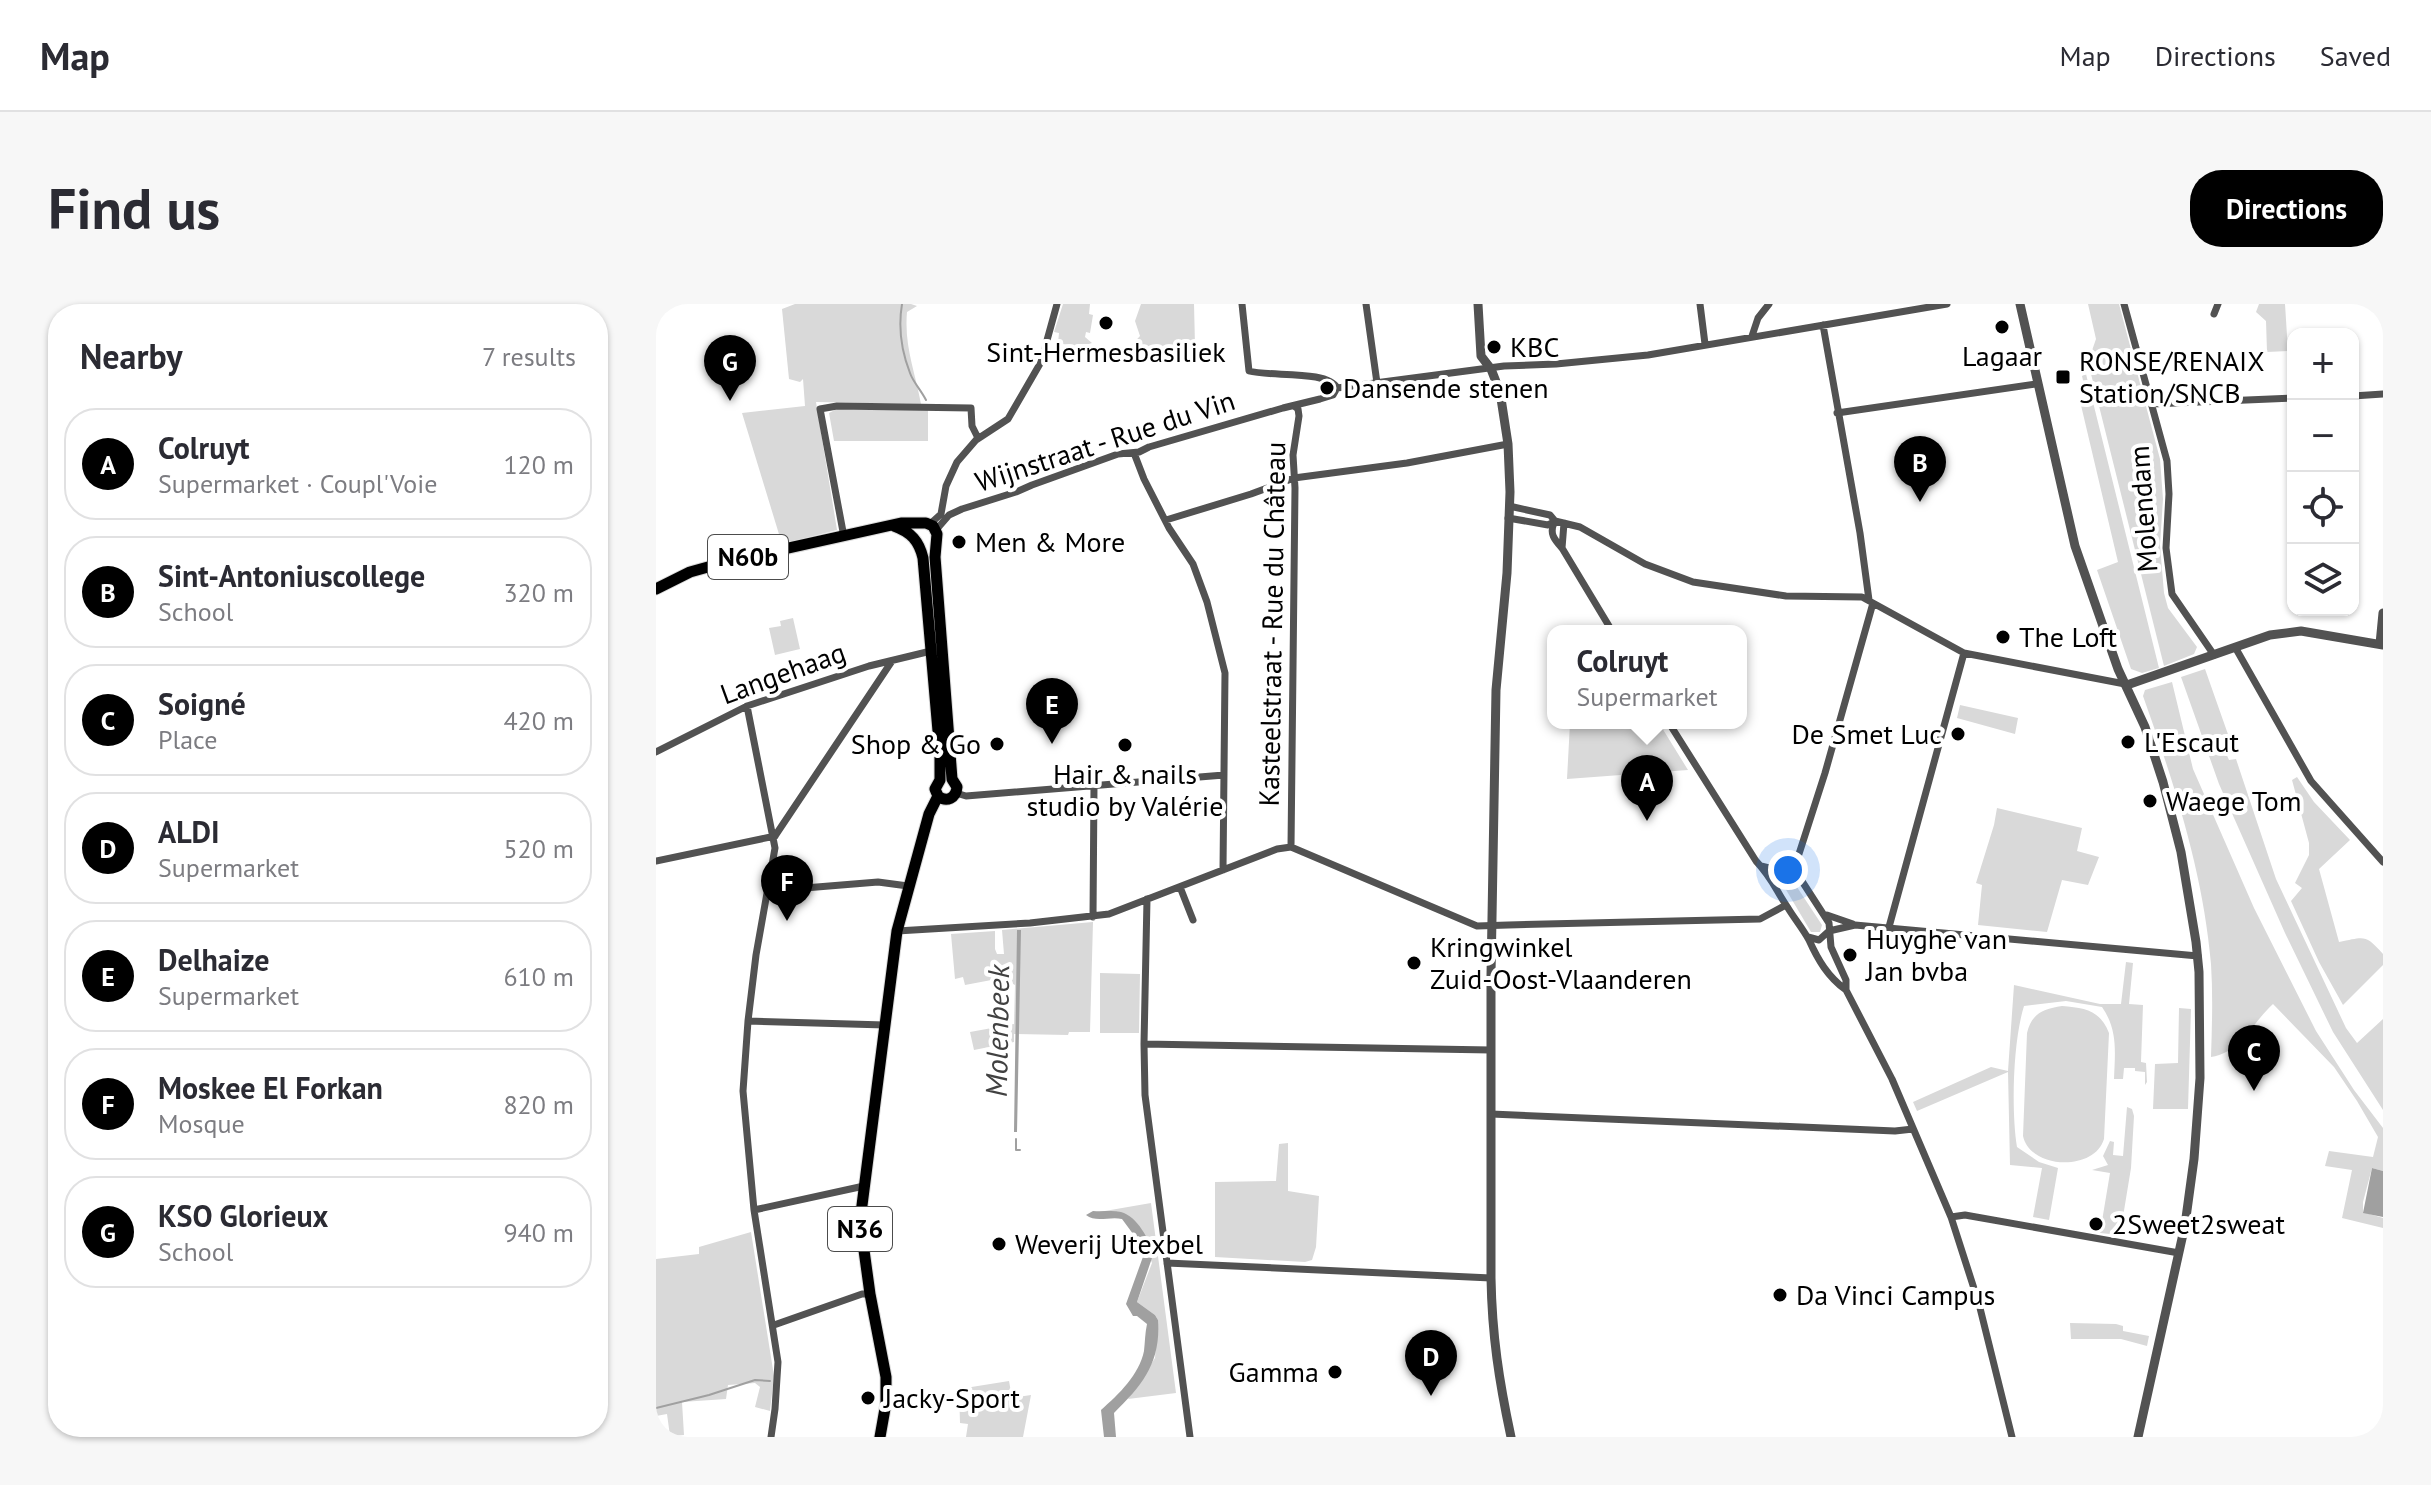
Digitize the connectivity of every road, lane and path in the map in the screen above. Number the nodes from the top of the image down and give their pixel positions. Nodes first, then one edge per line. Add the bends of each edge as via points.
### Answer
1 (1057, 304) edge
2 (1242, 304) edge
3 (1366, 304) edge
4 (1478, 304) edge
5 (1700, 304) edge
6 (1769, 304) edge
7 (1947, 304) edge
8 (2020, 304) edge
9 (2124, 304) edge
10 (2218, 304) edge
11 (2214, 314) dead end
12 (1823, 325) junction
13 (1752, 336) junction
14 (1705, 344) junction
15 (1491, 369) junction
16 (1377, 383) junction
17 (2036, 384) junction
18 (1337, 388) junction
19 (2383, 394) edge
20 (2359, 396) edge
21 (2287, 398) edge
22 (2152, 404) junction
23 (1294, 406) junction
24 (1837, 413) junction
25 (978, 438) junction
26 (1508, 444) junction
27 (1134, 453) junction
28 (1294, 478) junction
29 (1509, 506) junction
30 (1508, 518) junction
31 (1166, 520) junction
32 (1555, 521) junction
33 (1564, 523) junction
34 (893, 526) junction
35 (931, 530) junction
36 (844, 537) junction
37 (917, 542) junction
38 (1562, 548) junction
39 (656, 589) edge
40 (1871, 602) junction
41 (2383, 613) edge
42 (1608, 625) edge
43 (2381, 645) edge
44 (2235, 647) junction
45 (937, 649) junction
46 (1964, 653) junction
47 (2209, 656) junction
48 (892, 661) junction
49 (2127, 685) junction
50 (747, 706) junction
51 (1673, 729) edge
52 (656, 752) edge
53 (1224, 775) junction
54 (946, 779) junction
55 (1094, 786) junction
56 (956, 793) junction
57 (938, 796) junction
58 (775, 836) junction
59 (1291, 847) junction
60 (656, 861) edge
61 (2383, 862) edge
62 (1761, 866) junction
63 (1223, 870) junction
64 (1787, 873) junction
65 (908, 886) junction
66 (1777, 886) junction
67 (1180, 887) junction
68 (768, 891) junction
69 (1147, 899) junction
70 (1786, 905) junction
71 (1825, 915) junction
72 (1093, 917) junction
73 (1193, 920) dead end
74 (1855, 925) junction
75 (1492, 927) junction
76 (1889, 927) junction
77 (897, 931) junction
78 (1829, 931) junction
79 (1808, 937) junction
80 (2198, 956) junction
81 (1846, 990) junction
82 (748, 1021) junction
83 (885, 1025) junction
84 (1144, 1044) junction
85 (1491, 1050) junction
86 (1491, 1114) junction
87 (1913, 1129) junction
88 (864, 1186) junction
89 (754, 1210) junction
90 (1951, 1217) junction
91 (2179, 1253) junction
92 (1167, 1263) junction
93 (1491, 1278) junction
94 (870, 1294) junction
95 (774, 1325) junction
96 (771, 1437) edge
97 (880, 1437) edge
98 (1190, 1437) edge
99 (1511, 1437) edge
100 (2012, 1437) edge
101 (2138, 1437) edge

1 - 25 street via 1041,362 1013,411
2 - 18 street via 1249,371 1320,378 1333,381
3 - 16 street
4 - 15 street via 1481,356
5 - 14 street
6 - 13 street
7 - 12 street
8 - 17 street
9 - 22 street, Molendam
10 - 11 street
12 - 13 street
12 - 24 street
13 - 14 street
14 - 15 street via 1623,358
15 - 16 street
15 - 26 street
16 - 18 street
17 - 24 street
17 - 49 street via 2075,546
18 - 23 street, Wijnstraat - Rue du Vin via 1330,396
19 - 20 street
21 - 22 street
22 - 47 street, Molendam via 2169,477 2166,548 2172,594
23 - 27 street, Wijnstraat - Rue du Vin
23 - 28 street, Kasteelstraat - Rue du Château via 1299,413
24 - 40 street
25 - 35 street via 953,470
25 - 36 street via 971,408 820,409
26 - 28 street
26 - 29 street
27 - 31 street
27 - 35 street, Wijnstraat - Rue du Vin via 1118,454 962,509
28 - 31 street
28 - 59 street, Kasteelstraat - Rue du Château
29 - 30 street
29 - 32 street via 1550,515
30 - 32 street via 1548,525
30 - 75 street via 1496,690
31 - 53 street via 1193,564 1225,673
32 - 33 street
32 - 38 street via 1552,535
33 - 38 street
33 - 40 street via 1693,582 1759,593 1857,596
34 - 35 main road, N60b via 906,523
34 - 36 main road, N60b
34 - 37 main road
35 - 37 main road via 927,547
35 - 37 main road via 916,528
35 - 45 main road, N36
36 - 39 main road, N60b via 726,562
37 - 45 main road, N36
38 - 42 street
40 - 46 street
40 - 64 street via 1825,773 1798,857
41 - 43 street
43 - 44 street via 2288,631
44 - 47 street
44 - 61 street via 2311,781
45 - 48 street, Langehaag
45 - 54 main road, N36
46 - 49 street
46 - 76 street
47 - 49 street
48 - 50 street, Langehaag
48 - 58 street
49 - 80 street via 2174,820
50 - 52 street, Langehaag
50 - 58 street
51 - 62 street
53 - 55 street
53 - 63 street
54 - 56 main road, N36 via 957,787
54 - 57 main road, N36 via 935,789
55 - 56 street
55 - 72 street
56 - 57 main road via 948,799
57 - 65 main road, N36
58 - 60 street
58 - 68 street
59 - 63 street
59 - 75 street via 1477,926
62 - 64 street
62 - 66 street
63 - 67 street
64 - 66 street
64 - 71 street via 1801,878
65 - 68 street via 878,882
65 - 77 main road, N36
66 - 70 street
67 - 69 street
67 - 73 street
68 - 82 street
69 - 72 street
69 - 84 street
70 - 75 street via 1760,919
70 - 79 street
71 - 74 street
71 - 78 street
72 - 77 street
74 - 76 street
74 - 78 street
75 - 85 street
76 - 80 street
77 - 83 main road, N36
78 - 79 street via 1819,940
78 - 81 street
79 - 81 street via 1833,981
80 - 91 street via 2197,1129
81 - 87 street
82 - 83 street
82 - 89 street via 743,1091
83 - 88 main road, N36
84 - 85 street
84 - 92 street via 1145,1095
85 - 86 street
86 - 87 street
86 - 93 street
87 - 90 street
88 - 89 street
88 - 94 main road, N36 via 860,1232
89 - 95 street
90 - 91 street via 1965,1215
90 - 100 street
91 - 101 street
92 - 93 street
92 - 98 street
93 - 99 street via 1495,1359
94 - 95 street
94 - 97 main road, N36 via 887,1388
95 - 96 street via 778,1362

